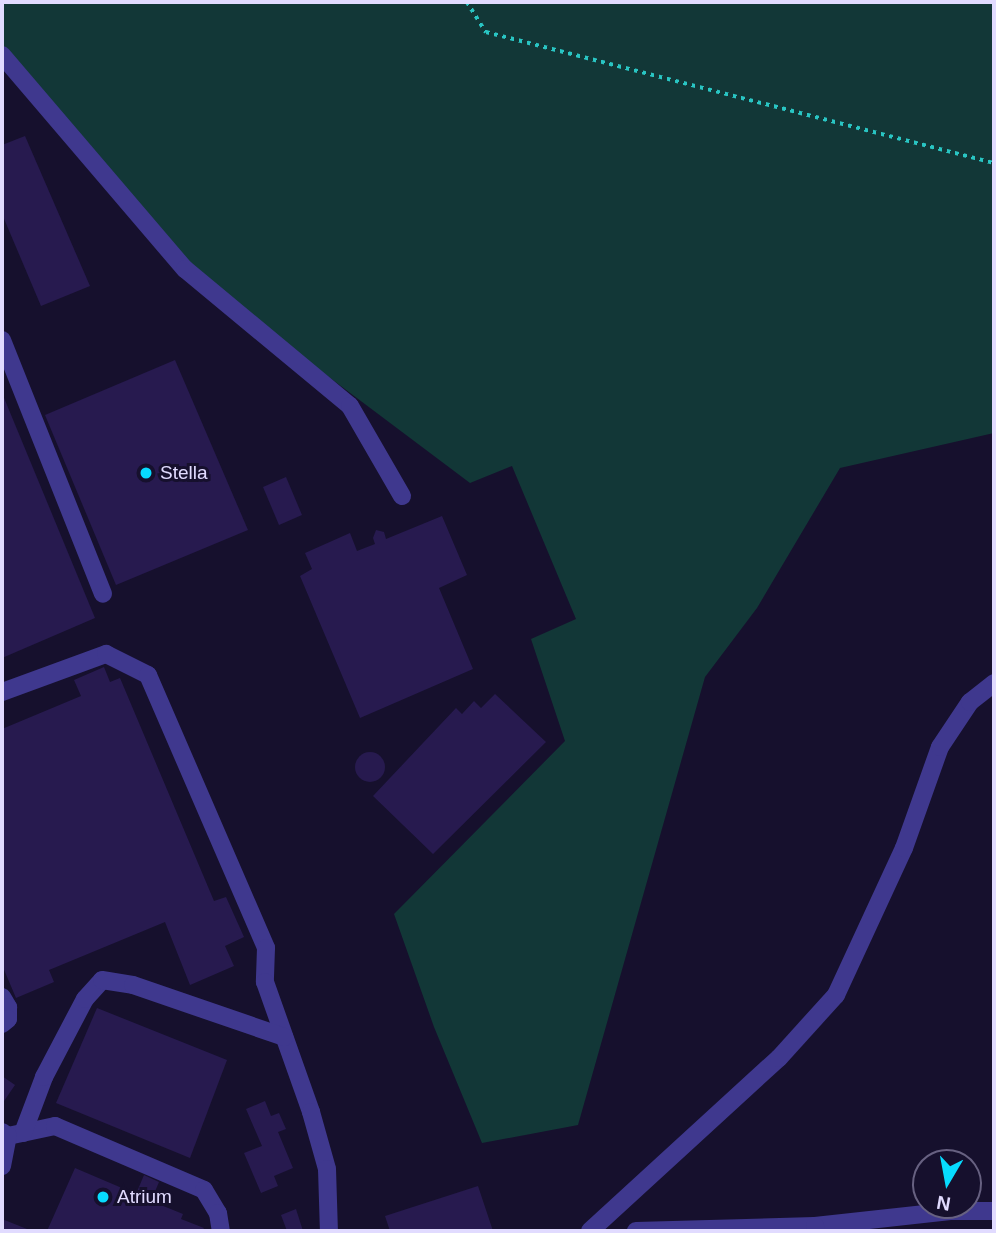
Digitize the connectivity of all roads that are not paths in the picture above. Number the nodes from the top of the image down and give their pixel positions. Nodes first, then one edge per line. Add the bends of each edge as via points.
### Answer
1 (2, 55) edge
2 (2, 340) edge
3 (402, 496) dead end
4 (103, 594) dead end
5 (994, 682) edge
6 (2, 692) edge
7 (2, 998) edge
8 (2, 1024) edge
9 (284, 1037) junction
10 (11, 1134) edge
11 (2, 1166) edge
12 (994, 1211) edge
13 (816, 1229) edge
14 (220, 1231) edge
15 (329, 1231) edge
16 (590, 1231) edge
17 (636, 1231) edge

1 - 3 lane via 185,269 351,406
2 - 4 lane
5 - 16 lane via 970,702 940,747 904,848 836,995 779,1058
6 - 9 lane via 106,654 148,674 266,948 265,982
7 - 8 lane via 8,1019
9 - 10 lane via 133,985 102,980 85,999
9 - 15 lane via 327,1169
10 - 11 lane
10 - 14 lane via 55,1126 204,1190 218,1213
12 - 13 lane via 950,1211
13 - 17 lane

